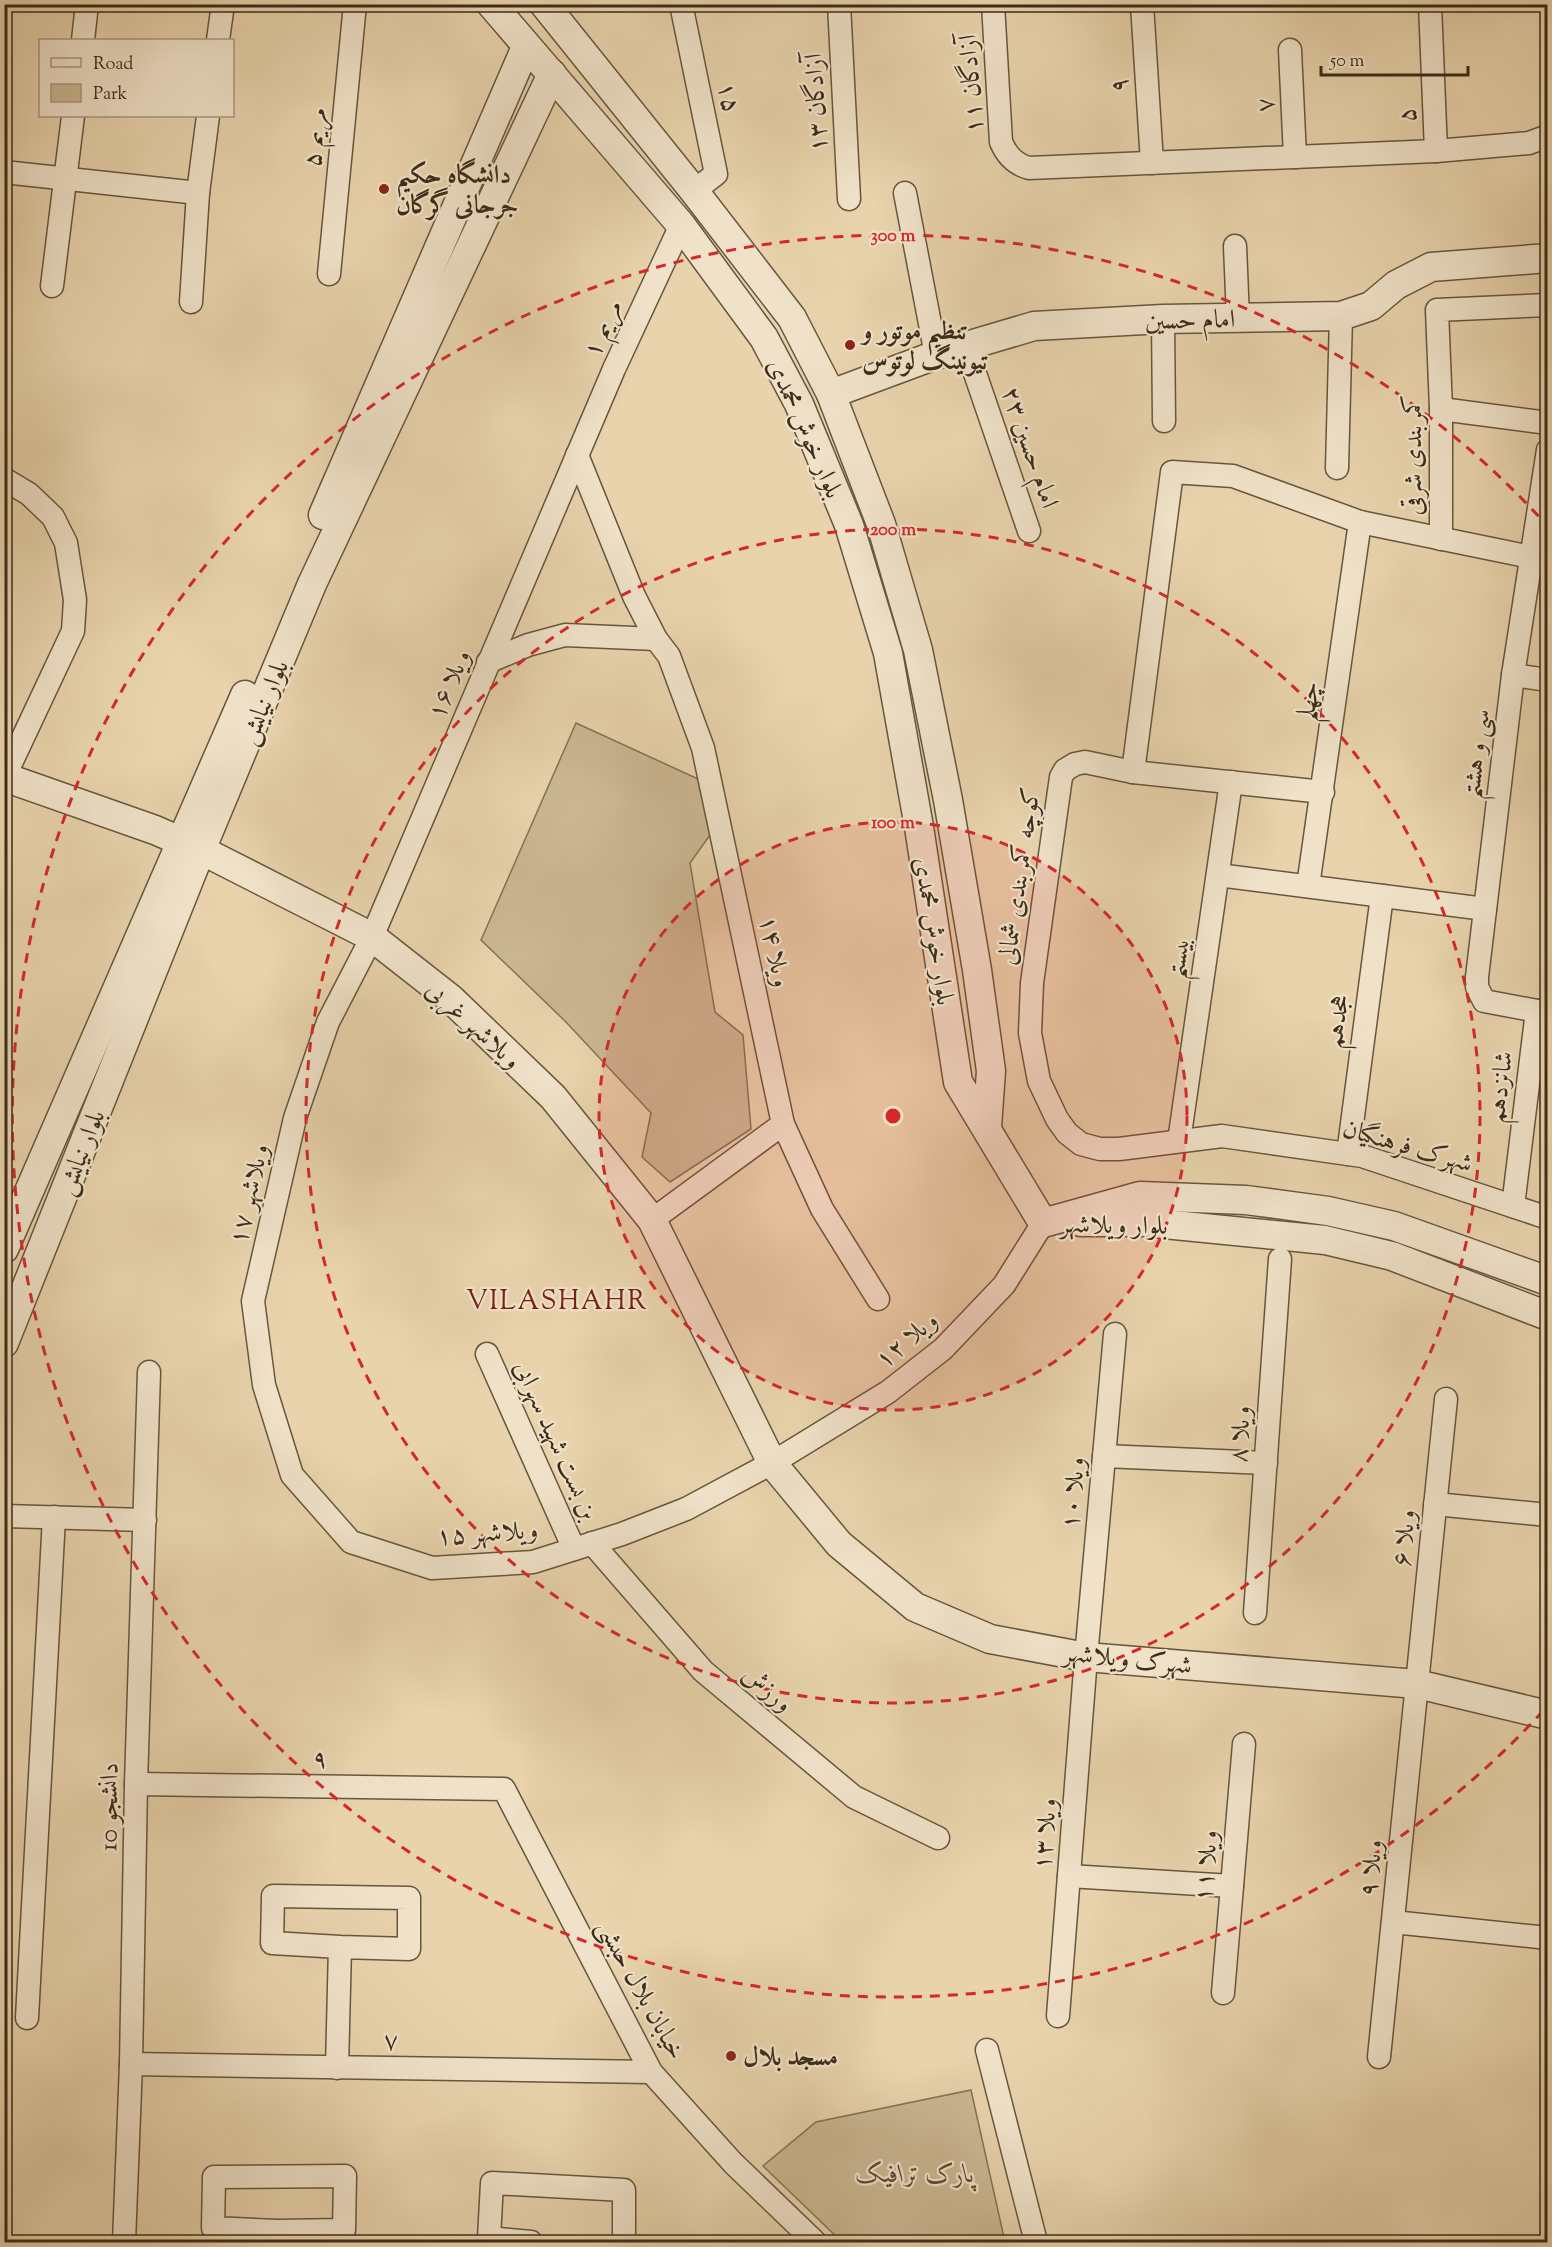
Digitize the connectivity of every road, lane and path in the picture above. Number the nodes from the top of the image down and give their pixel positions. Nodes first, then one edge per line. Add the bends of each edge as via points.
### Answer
1 (87, 4) edge
2 (223, 4) edge
3 (355, 4) edge
4 (491, 4) edge
5 (544, 4) edge
6 (681, 4) edge
7 (839, 4) edge
8 (993, 4) edge
9 (1142, 4) edge
10 (1430, 4) edge
11 (82, 39) edge
12 (218, 39) edge
13 (526, 47) junction
14 (1290, 50) dead end
15 (552, 74) junction
16 (73, 117) edge
17 (208, 117) edge
18 (1548, 136) edge
19 (1437, 151) junction
20 (1295, 157) junction
21 (1152, 163) junction
22 (4, 172) edge
23 (65, 179) junction
24 (694, 191) junction
25 (198, 193) junction
26 (904, 193) dead end
27 (849, 199) dead end
28 (681, 225) junction
29 (1235, 246) dead end
30 (1548, 258) edge
31 (329, 274) dead end
32 (52, 286) dead end
33 (191, 302) dead end
34 (1548, 305) edge
35 (1341, 316) junction
36 (1238, 318) junction
37 (1163, 319) junction
38 (966, 347) junction
39 (936, 355) junction
40 (404, 358) junction
41 (831, 394) junction
42 (1441, 409) junction
43 (1164, 420) dead end
44 (1548, 423) edge
45 (1548, 450) edge
46 (577, 455) junction
47 (1337, 468) dead end
48 (4, 479) edge
49 (1360, 522) junction
50 (1029, 531) dead end
51 (1441, 539) junction
52 (1531, 558) junction
53 (656, 639) junction
54 (488, 662) junction
55 (1513, 675) junction
56 (1548, 680) edge
57 (1133, 772) junction
58 (5, 778) edge
59 (1231, 782) junction
60 (1323, 792) junction
61 (950, 810) junction
62 (917, 815) junction
63 (191, 845) junction
64 (1218, 875) junction
65 (1308, 886) junction
66 (1382, 896) junction
67 (1485, 909) junction
68 (372, 937) junction
69 (1542, 1012) edge
70 (78, 1079) junction
71 (104, 1093) junction
72 (783, 1124) junction
73 (987, 1127) junction
74 (1179, 1141) junction
75 (1347, 1154) junction
76 (1513, 1206) junction
77 (1548, 1218) edge
78 (652, 1220) junction
79 (1043, 1223) junction
80 (4, 1249) edge
81 (1280, 1259) dead end
82 (1548, 1281) edge
83 (878, 1299) dead end
84 (1548, 1316) edge
85 (7, 1328) edge
86 (1115, 1334) dead end
87 (487, 1353) dead end
88 (149, 1372) dead end
89 (1446, 1399) dead end
90 (1104, 1456) junction
91 (772, 1463) junction
92 (1266, 1463) junction
93 (292, 1475) joint
94 (1435, 1504) junction
95 (1548, 1515) edge
96 (4, 1516) edge
97 (54, 1517) junction
98 (145, 1520) junction
99 (583, 1546) junction
100 (1255, 1613) dead end
101 (1086, 1657) junction
102 (1417, 1684) junction
103 (1548, 1715) edge
104 (1244, 1744) dead end
105 (136, 1784) junction
106 (504, 1789) joint
107 (938, 1838) dead end
108 (1069, 1876) junction
109 (1232, 1886) junction
110 (1393, 1922) junction
111 (1548, 1938) edge
112 (340, 1947) junction
113 (1223, 1993) dead end
114 (1058, 2016) dead end
115 (27, 2018) dead end
116 (987, 2050) dead end
117 (1379, 2057) dead end
118 (131, 2064) junction
119 (337, 2068) junction
120 (651, 2072) junction
121 (278, 2237) edge
122 (124, 2242) edge
123 (531, 2242) edge
124 (624, 2242) edge
125 (815, 2242) edge
126 (1036, 2242) edge

1 - 11 street
2 - 12 street
3 - 31 street, ۵ مریم
4 - 13 street, بلوار خوش محمدی
5 - 24 street, بلوار خوش محمدی
6 - 24 street, ۱۵ via 717,174
7 - 27 street, آزادگان ۱۳
8 - 21 street, آزادگان ۱۱ via 1001,142 1010,158 1029,168
9 - 21 street, ۹
10 - 19 street, ۵
13 - 15 street, بلوار خوش محمدی
13 - 40 street, بلوار نیایش
14 - 20 street, ۷
15 - 28 street, بلوار خوش محمدی
15 - 40 street, بلوار نیایش
16 - 23 street
17 - 25 street
18 - 19 street via 1529,143
19 - 20 street
20 - 21 street
22 - 23 street
23 - 25 street
23 - 32 street
24 - 41 street, بلوار خوش محمدی via 792,318
25 - 33 street
26 - 39 street
28 - 46 street, ۱ مریم
28 - 62 street, بلوار خوش محمدی via 764,338 799,404 849,525 888,653
29 - 36 street
30 - 35 street, امام حسین via 1431,267 1396,285 1371,306
34 - 42 street, کمربندی شرقی via 1437,310
35 - 36 street, امام حسین
35 - 47 street
36 - 37 street, امام حسین
37 - 38 street, امام حسین via 1034,326
37 - 43 street
38 - 39 street, امام حسین
38 - 50 street, امام حسین ۲۳
39 - 41 street, امام حسین
40 - 63 street, بلوار نیایش
41 - 61 street, بلوار خوش محمدی via 881,524 918,650
42 - 44 street
42 - 51 street, کمربندی شرقی
45 - 52 street, سی و هشتم
46 - 53 street, ۱۴ ویلا via 634,596
46 - 54 street, ۱۶ ویلا
48 - 58 street via 29,494 53,517 66,543 75,600 73,631
49 - 51 street, کمربندی شرقی
49 - 57 street, کمربندی شرقی via 1233,476 1172,472
49 - 60 street, چهلم
51 - 52 street
52 - 55 street, سی و هشتم
53 - 54 street via 565,635
53 - 72 street, ۱۴ ویلا via 669,656 704,748
54 - 68 street, ۱۶ ویلا
55 - 56 street
55 - 67 street, سی و هشتم
57 - 59 street
57 - 74 street, کوچه کمربندی شمالی via 1085,762 1065,770 1061,777 1032,983 1030,1033 1039,1081 1066,1134 1081,1144 1100,1149
58 - 63 street, ویلاشهر غربی
59 - 60 street
59 - 64 street, بیستم
60 - 65 street, چهلم
61 - 62 street via 932,807
61 - 73 street, بلوار خوش محمدی via 991,1071
62 - 73 street, بلوار خوش محمدی via 958,1082
63 - 68 street, ویلاشهر غربی
63 - 70 street, بلوار نیایش
63 - 71 street, بلوار نیایش
64 - 65 street
64 - 74 street, بیستم
65 - 66 street
66 - 67 street
66 - 75 street, هجدهم
67 - 69 street, سی و هشتم via 1477,977 1480,995 1494,1005
68 - 78 street, ویلاشهر غربی via 451,999 553,1097
68 - 93 street, ویلاشهر ۱۷ via 328,1022 295,1118 253,1301 264,1385
69 - 76 street, شانزدهم
70 - 71 street
70 - 80 street, بلوار نیایش
71 - 85 street, بلوار نیایش
72 - 78 street
72 - 83 street, ۱۴ ویلا via 822,1209
73 - 79 street
74 - 75 street, شهرک فرهنگیان via 1222,1136
75 - 76 street, شهرک فرهنگیان
76 - 77 street, شهرک فرهنگیان
78 - 91 street, ویلاشهر غربی
79 - 82 street, بلوار ویلاشهر via 1140,1196 1246,1200 1328,1211 1394,1226
79 - 84 street, بلوار ویلاشهر via 1144,1222 1325,1240 1392,1256
79 - 91 street, ویلا ۱۲ via 1004,1285 943,1349 888,1392
81 - 92 street, ویلا ۸
86 - 90 street, ۱۰ ویلا
87 - 99 street, بن بست شهید سهرابی
88 - 98 street, دانشجو 10
89 - 94 street, ۶ ویلا
90 - 92 street
90 - 101 street, ۱۰ ویلا
91 - 99 street, ویلاشهر ۱۵ via 687,1509
91 - 101 street, شهرک ویلاشهر via 839,1544 915,1607 990,1639
92 - 100 street, ویلا ۸
93 - 99 street, ویلاشهر ۱۵ via 351,1542 432,1568 533,1562
94 - 95 street
94 - 102 street, ۶ ویلا
96 - 97 street
97 - 98 street
97 - 115 street
98 - 105 street, دانشجو 10
99 - 107 street, ورزش via 704,1671 854,1797
101 - 102 street, شهرک ویلاشهر
101 - 108 street, ۱۳ ویلا
102 - 103 street, شهرک ویلاشهر
102 - 110 street, ۹ ویلا
104 - 109 street, ۱۱ ویلا
105 - 106 street, ۹
105 - 118 street, دانشجو 10
106 - 120 street, خیابان بلال حبشی
108 - 109 street
108 - 114 street, ۱۳ ویلا
109 - 113 street, ۱۱ ویلا
110 - 111 street
110 - 117 street, ۹ ویلا
112 - 112 street via 409,1949 409,1898 273,1896 272,1943
112 - 119 street
116 - 126 street
118 - 119 street, ۷
118 - 122 street, دانشجو 10
119 - 120 street, ۷
120 - 125 street, خیابان بلال حبشی via 733,2163
121 - 121 street via 344,2230 345,2176 214,2177 213,2228
123 - 124 street via 489,2238 492,2182 624,2190

